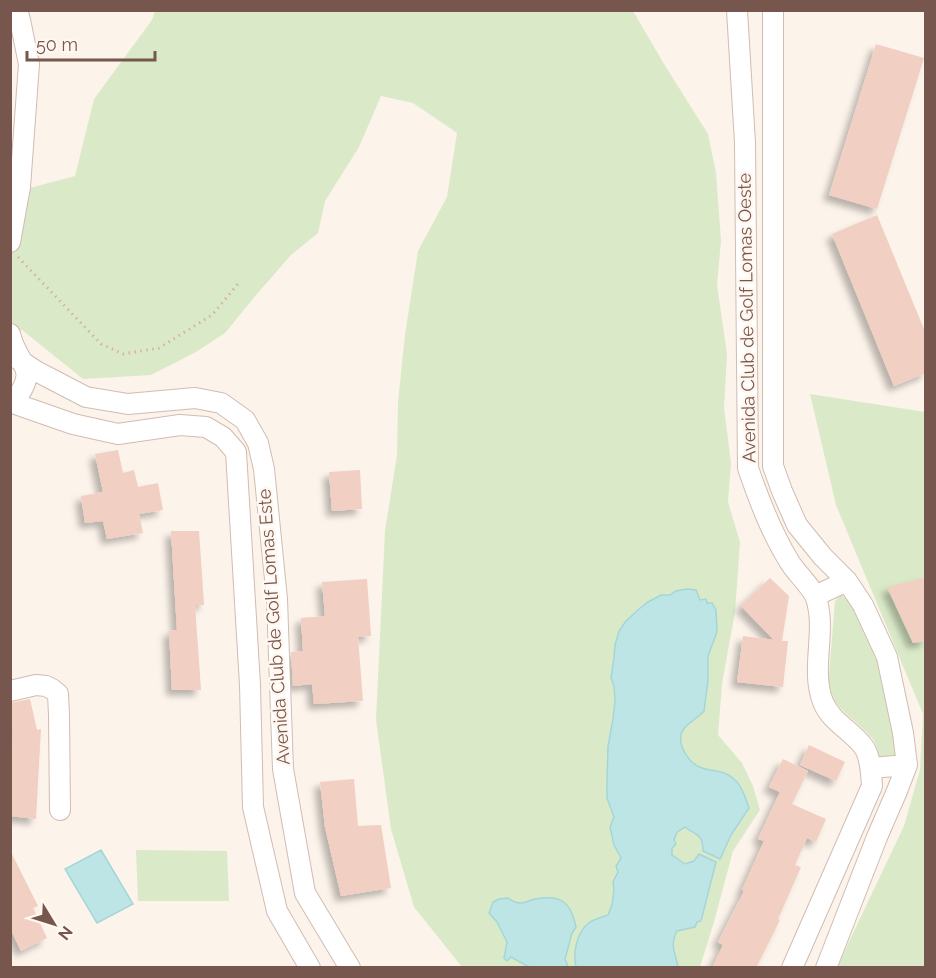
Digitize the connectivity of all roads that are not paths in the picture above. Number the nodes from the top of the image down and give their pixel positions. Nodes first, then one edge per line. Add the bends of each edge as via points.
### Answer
1 (17, 10) edge
2 (737, 10) edge
3 (773, 10) edge
4 (10, 242) edge
5 (10, 334) edge
6 (18, 359) edge
7 (12, 402) edge
8 (848, 581) junction
9 (815, 596) junction
10 (10, 691) edge
11 (906, 765) junction
12 (870, 768) junction
13 (60, 810) dead end
14 (310, 968) edge
15 (350, 968) edge
16 (792, 968) edge
17 (826, 968) edge

1 - 4 street via 29,64 20,187
2 - 9 street, Avenida Club de Golf Lomas Oeste via 745,143 748,468 784,553
3 - 8 street, Avenida Club de Golf Lomas Oeste via 773,466 797,525
5 - 6 street
6 - 7 street via 27,374 26,384
6 - 15 street, Avenida Club de Golf Lomas Este via 86,397 128,404 195,398 221,403 245,420 258,443 277,599 283,769 305,894
7 - 14 street, Avenida Club de Golf Lomas Este via 73,424 118,434 180,425 206,427 236,452 253,807 277,911
8 - 9 street
8 - 11 street, Avenida Club de Golf Lomas Oeste via 887,657
9 - 12 street via 819,617 817,682 823,702 829,714 864,747
10 - 13 street via 36,685 58,694
11 - 12 street
11 - 17 street, Avenida Club de Golf Lomas Oeste
12 - 16 street via 872,786

